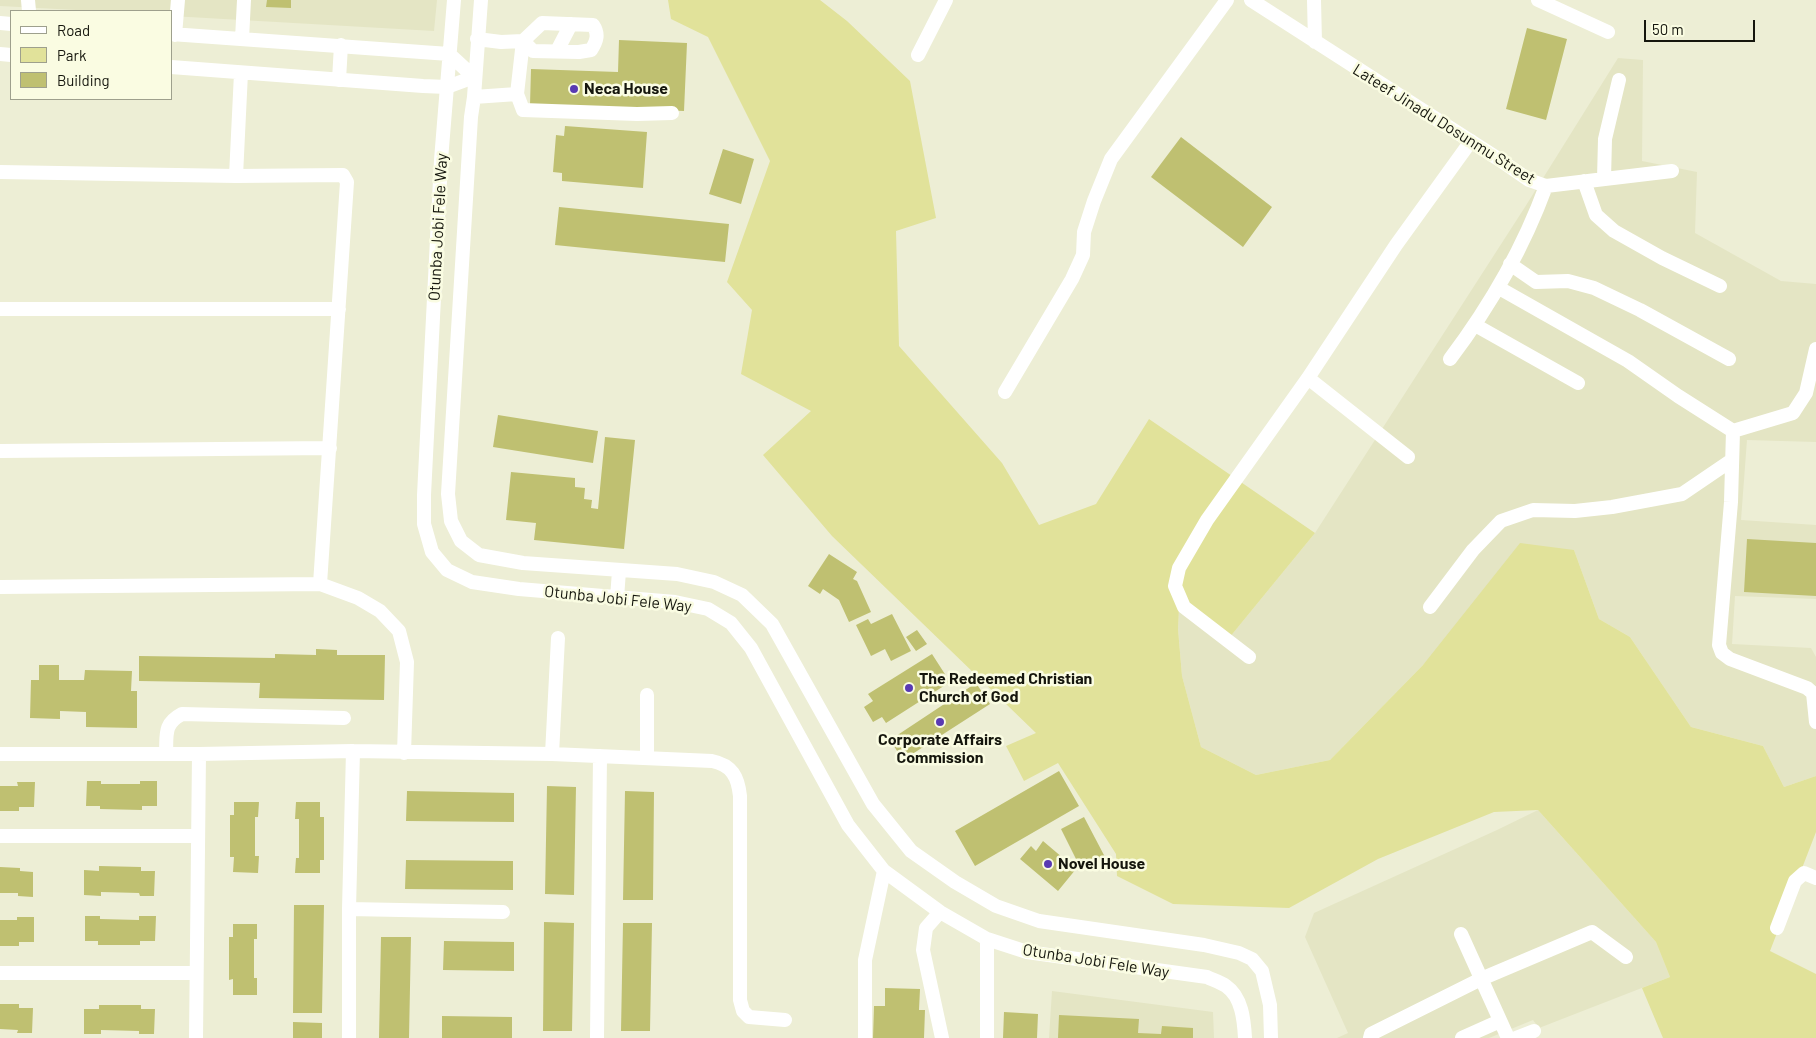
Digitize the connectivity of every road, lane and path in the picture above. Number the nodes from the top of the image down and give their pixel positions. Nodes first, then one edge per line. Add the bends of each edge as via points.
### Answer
1 (178, 0) edge
2 (244, 0) edge
3 (454, 0) edge
4 (481, 0) edge
5 (946, 0) edge
6 (1227, 0) edge
7 (1251, 0) edge
8 (1314, 0) edge
9 (1538, 0) edge
10 (571, 24) junction
11 (1608, 32) dead end
12 (173, 35) edge
13 (242, 39) junction
14 (477, 39) junction
15 (523, 41) junction
16 (1315, 42) junction
17 (341, 45) junction
18 (557, 51) junction
19 (449, 54) junction
20 (918, 55) dead end
21 (172, 67) edge
22 (241, 73) junction
23 (474, 77) junction
24 (339, 80) junction
25 (1619, 80) dead end
26 (447, 87) junction
27 (516, 94) junction
28 (474, 97) junction
29 (672, 113) dead end
30 (1471, 142) junction
31 (1672, 171) dead end
32 (0, 172) edge
33 (236, 176) junction
34 (1604, 179) junction
35 (1584, 182) junction
36 (1546, 186) junction
37 (1510, 264) junction
38 (1720, 286) dead end
39 (1499, 288) junction
40 (0, 309) edge
41 (339, 309) junction
42 (1475, 325) junction
43 (1816, 349) edge
44 (1450, 359) dead end
45 (1729, 359) dead end
46 (1308, 378) junction
47 (1578, 383) dead end
48 (1005, 392) dead end
49 (1733, 431) junction
50 (330, 448) junction
51 (0, 451) edge
52 (1408, 457) dead end
53 (1732, 460) junction
54 (619, 571) junction
55 (320, 584) junction
56 (0, 586) edge
57 (617, 598) junction
58 (1430, 608) dead end
59 (558, 638) dead end
60 (1249, 656) dead end
61 (647, 695) dead end
62 (344, 718) dead end
63 (1816, 722) edge
64 (353, 752) junction
65 (404, 753) junction
66 (0, 754) edge
67 (166, 754) junction
68 (199, 754) junction
69 (552, 754) junction
70 (600, 756) junction
71 (647, 758) junction
72 (0, 836) edge
73 (197, 836) junction
74 (884, 871) junction
75 (1816, 878) edge
76 (349, 909) junction
77 (503, 912) dead end
78 (940, 912) junction
79 (1777, 928) dead end
80 (1461, 934) dead end
81 (987, 939) junction
82 (1626, 957) dead end
83 (0, 973) edge
84 (196, 973) junction
85 (1481, 979) junction
86 (785, 1020) dead end
87 (1500, 1021) junction
88 (1534, 1031) dead end
89 (196, 1038) edge
90 (349, 1038) edge
91 (597, 1038) edge
92 (865, 1038) edge
93 (942, 1038) edge
94 (987, 1038) edge
95 (1245, 1038) edge
96 (1271, 1038) edge
97 (1370, 1038) edge
98 (1462, 1038) edge
99 (1508, 1038) edge
100 (1516, 1038) edge

1 - 12 street
2 - 13 street
3 - 19 street, Otunba Jobi Fele Way
4 - 14 street, Otunba Jobi Fele Way
5 - 20 street
6 - 48 street via 1111,159 1084,232 1083,255
7 - 16 street, Lateef Jinadu Dosunmu Street
8 - 16 street
9 - 11 street
10 - 15 street via 542,22
10 - 18 street
10 - 18 street via 593,25 597,31 597,42 591,50
12 - 13 street
13 - 17 street
14 - 15 street
14 - 23 street, Otunba Jobi Fele Way
15 - 18 street via 533,51
15 - 27 street
16 - 30 street, Lateef Jinadu Dosunmu Street
17 - 19 street
17 - 24 street
19 - 23 street
19 - 26 street, Otunba Jobi Fele Way
21 - 22 street
22 - 24 street
22 - 33 street
23 - 26 street
23 - 28 street, Otunba Jobi Fele Way
24 - 26 street
25 - 34 street via 1605,139
26 - 57 street, Otunba Jobi Fele Way via 424,495 424,524 432,552 447,570 472,582
27 - 28 street
27 - 29 street via 523,110
28 - 54 street, Otunba Jobi Fele Way via 449,484 451,521 461,541 479,555 523,563
30 - 36 street, Lateef Jinadu Dosunmu Street via 1529,180
30 - 46 street via 1396,245
31 - 34 street
32 - 33 street
33 - 41 street via 343,174 347,182
34 - 35 street
35 - 36 street
35 - 38 street via 1596,215 1614,230
36 - 37 street, Lateef Jinadu Dosunmu Street via 1535,216
37 - 39 street, Lateef Jinadu Dosunmu Street
37 - 45 street via 1536,282 1568,281 1594,288
39 - 42 street, Lateef Jinadu Dosunmu Street
39 - 49 street via 1628,361
40 - 41 street
41 - 50 street
42 - 44 street, Lateef Jinadu Dosunmu Street
42 - 47 street
43 - 49 street via 1806,393 1793,413
46 - 52 street
46 - 60 street via 1207,520 1179,568 1175,586 1184,607
49 - 53 street
50 - 51 street
50 - 55 street
53 - 58 street via 1682,494 1575,511 1533,510 1501,521 1474,550
53 - 63 street via 1719,645 1722,653 1730,659 1807,688 1813,693
54 - 57 street
54 - 96 street, Otunba Jobi Fele Way via 677,574 714,582 742,595 772,624 873,804 911,851 996,906 1039,921 1195,944 1238,953 1252,960 1262,971 1270,1005
55 - 56 street
55 - 65 street via 380,610 399,631 407,662
57 - 74 street, Otunba Jobi Fele Way via 674,602 708,609 731,623 751,648 848,825
59 - 69 street
61 - 71 street
62 - 67 street via 182,714 167,727
64 - 65 street
64 - 68 street
64 - 76 street
65 - 69 street
66 - 67 street
67 - 68 street
68 - 73 street
69 - 70 street
70 - 71 street
70 - 91 street
71 - 86 street via 712,761 724,764 734,775 739,785 743,1011 750,1017
72 - 73 street
73 - 84 street
74 - 78 street, Otunba Jobi Fele Way
74 - 92 street via 865,960
75 - 79 street via 1804,873 1796,882
76 - 77 street
76 - 90 street
78 - 81 street, Otunba Jobi Fele Way
78 - 93 street via 926,928 922,950
80 - 85 street
81 - 94 street
81 - 95 street, Otunba Jobi Fele Way via 1027,952 1207,977 1226,986 1236,997 1244,1019
82 - 85 street via 1592,932
83 - 84 street
84 - 89 street
85 - 87 street
85 - 97 street via 1371,1034
87 - 98 street
87 - 99 street
88 - 100 street

